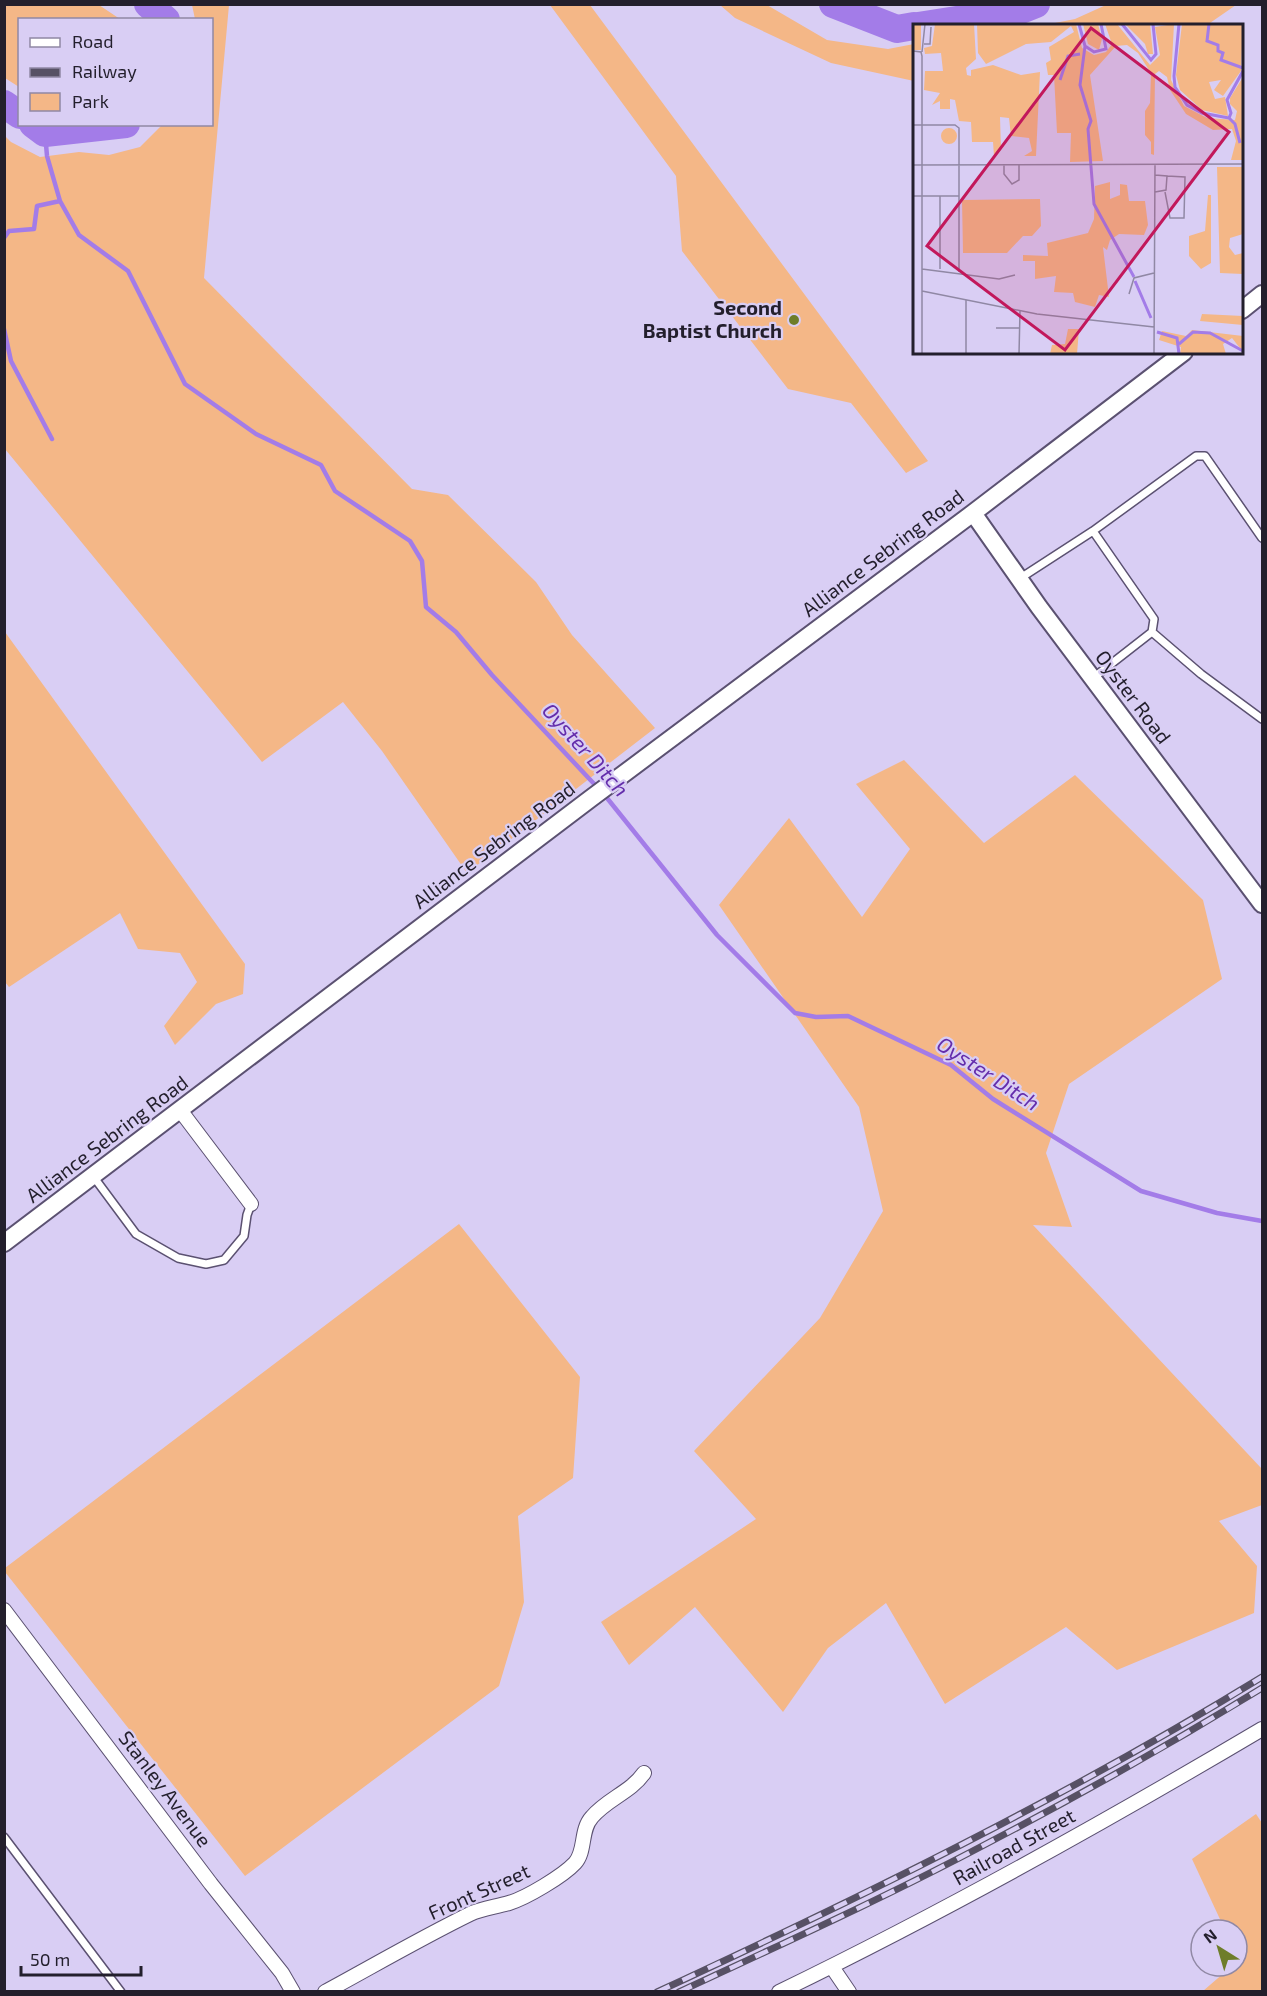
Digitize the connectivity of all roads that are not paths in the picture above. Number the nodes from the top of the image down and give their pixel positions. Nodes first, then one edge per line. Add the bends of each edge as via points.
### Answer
1 (1263, 294) edge
2 (1243, 308) edge
3 (1181, 354) edge
4 (973, 513) junction
5 (1093, 531) junction
6 (1263, 538) edge
7 (1019, 579) junction
8 (1152, 632) junction
9 (1093, 679) junction
10 (1263, 719) edge
11 (1263, 904) edge
12 (180, 1110) junction
13 (93, 1176) junction
14 (251, 1204) joint
15 (4, 1243) edge
16 (4, 1610) edge
17 (1263, 1729) edge
18 (644, 1773) dead end
19 (4, 1837) edge
20 (832, 1967) junction
21 (121, 1992) edge
22 (293, 1992) edge
23 (324, 1992) edge
24 (779, 1992) edge
25 (849, 1992) edge

1 - 2 street
3 - 4 street, Alliance Sebring Road
4 - 7 street, Oyster Road
4 - 12 street, Alliance Sebring Road
5 - 6 lane via 1196,456 1205,456
5 - 7 lane
5 - 8 lane via 1154,619
7 - 9 street, Oyster Road
8 - 9 lane
8 - 10 lane
9 - 11 street, Oyster Road
12 - 13 street, Alliance Sebring Road
12 - 14 street
13 - 14 lane via 136,1234 178,1258 206,1264 224,1260 244,1236
13 - 15 street, Alliance Sebring Road
16 - 22 street, Stanley Avenue
17 - 20 street, Railroad Street
18 - 23 street, Front Street via 638,1782 591,1817 581,1852 569,1869 524,1898 472,1913
19 - 21 lane
20 - 24 street, Railroad Street
20 - 25 street

